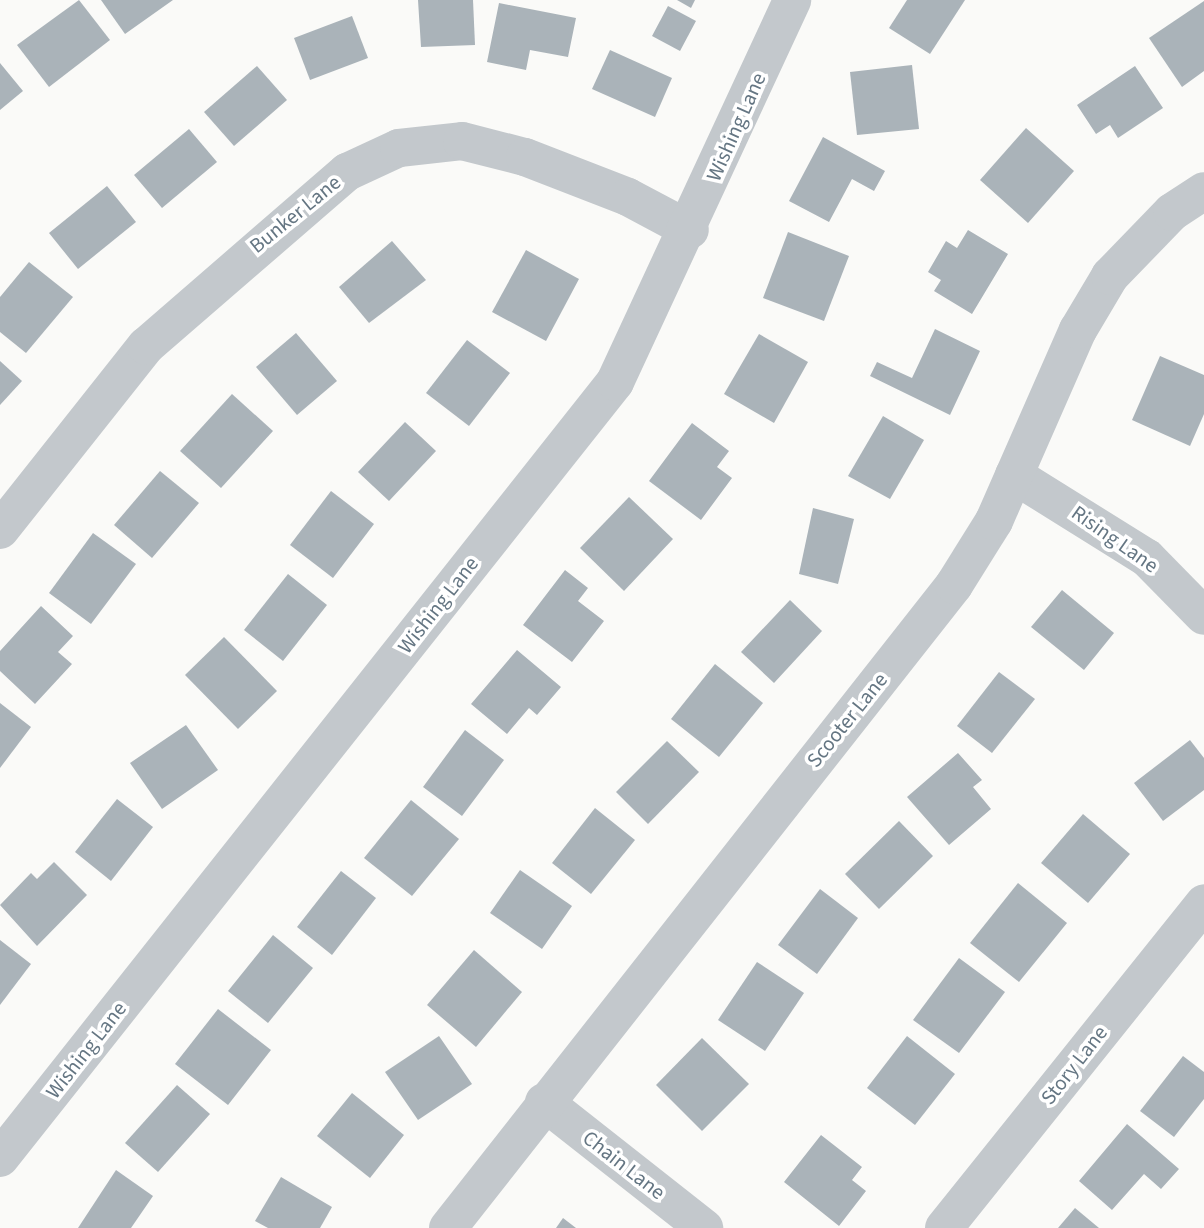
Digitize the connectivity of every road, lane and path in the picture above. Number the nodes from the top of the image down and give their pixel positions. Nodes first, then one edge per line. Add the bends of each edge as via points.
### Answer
1 (792, 0) edge
2 (1204, 191) edge
3 (690, 230) junction
4 (1014, 475) junction
5 (0, 530) edge
6 (1204, 616) edge
7 (1204, 903) edge
8 (544, 1102) junction
9 (0, 1158) edge
10 (448, 1228) edge
11 (704, 1228) edge
12 (944, 1228) edge

1 - 3 street, Wishing Lane
2 - 4 street, Scooter Lane via 1172,212 1110,276 1077,330
3 - 5 street, Bunker Lane via 628,197 525,157 462,141 399,148 347,172 146,346
3 - 9 street, Wishing Lane via 615,382
4 - 6 street, Rising Lane via 1147,558
4 - 8 street, Scooter Lane via 954,585
7 - 12 street, Story Lane
8 - 10 street, Scooter Lane
8 - 11 street, Chain Lane

